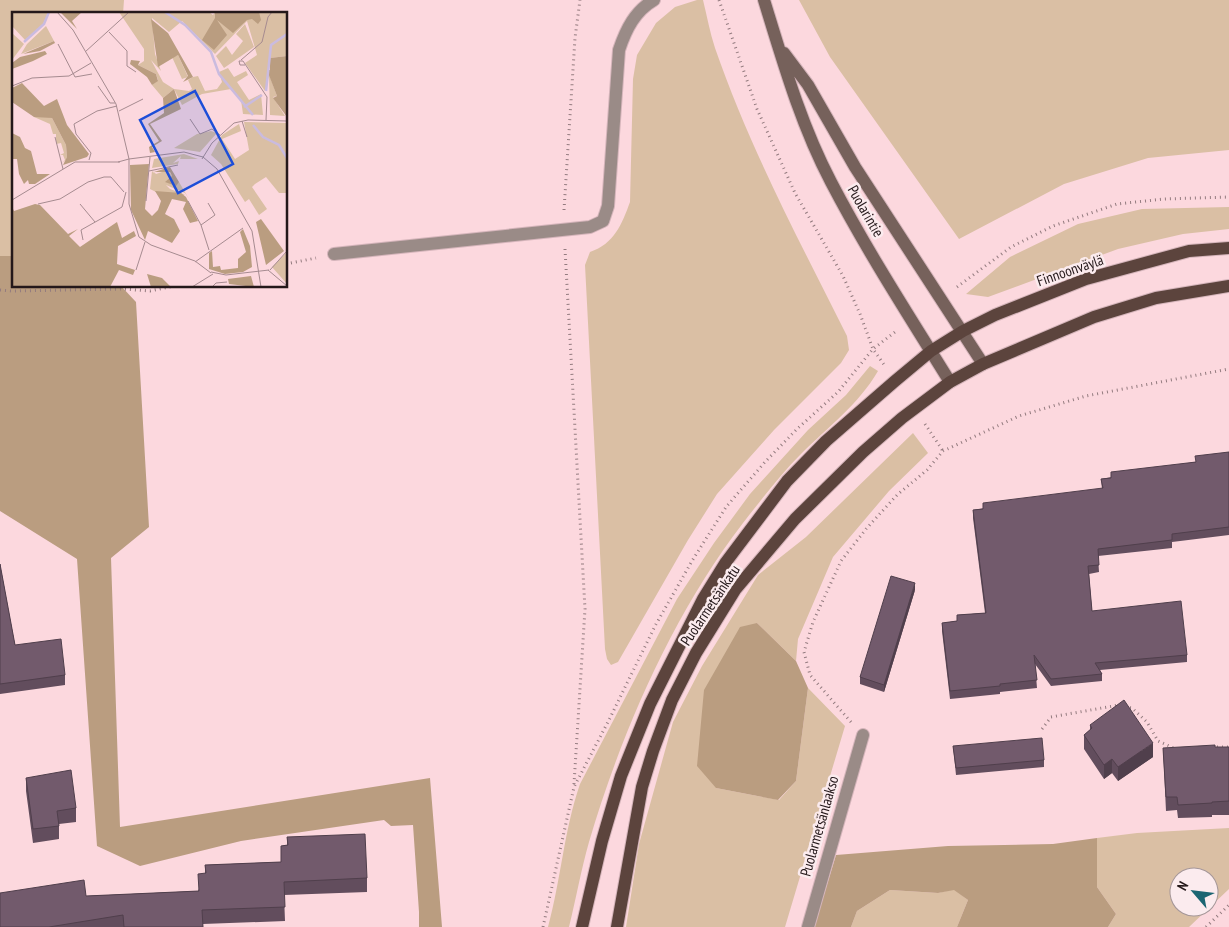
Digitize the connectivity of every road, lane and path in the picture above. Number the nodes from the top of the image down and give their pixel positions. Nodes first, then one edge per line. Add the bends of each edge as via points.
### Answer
1 (580, 0) edge
2 (654, 0) edge
3 (719, 0) edge
4 (764, 0) edge
5 (778, 45) junction
6 (1229, 197) edge
7 (564, 230) junction
8 (1229, 248) edge
9 (334, 254) joint
10 (288, 264) edge
11 (1229, 286) edge
12 (164, 288) edge
13 (0, 290) edge
14 (942, 298) junction
15 (912, 320) junction
16 (964, 331) junction
17 (931, 351) junction
18 (983, 364) junction
19 (1229, 369) edge
20 (950, 382) junction
21 (1042, 730) dead end
22 (862, 735) joint
23 (1229, 747) edge
24 (1211, 748) edge
25 (1185, 749) edge
26 (574, 787) dead end
27 (1229, 905) edge
28 (582, 927) edge
29 (617, 927) edge
30 (808, 927) edge
31 (1206, 927) edge

1 - 7 path
2 - 7 street via 642,7 625,32 619,50 608,206 603,221 590,227
3 - 15 path via 757,109 795,193 843,276 874,349
4 - 5 main road, Puolarintie
5 - 14 main road, Puolarintie via 808,85 855,167
5 - 15 main road, Puolarintie via 806,128 831,182
6 - 14 path via 1117,204 1054,226 1011,246
7 - 9 street
7 - 26 path via 585,609
8 - 16 main road, Finnoonväylä via 1189,251 1086,279 995,315
9 - 10 path
11 - 18 main road via 1156,298 1103,314
12 - 13 path via 150,291
14 - 16 main road, Puolarintie
15 - 17 main road, Puolarintie
16 - 17 main road, Finnoonväylä
16 - 18 main road, Puolarintie
17 - 20 main road, Puolarintie
17 - 28 main road, Puolarmetsänkatu via 826,441 787,481 703,599 650,704 622,776 602,841
18 - 20 main road, Puolarmetsänkatu
19 - 22 path via 1086,396 1019,416 943,450 927,470 897,495 841,561 813,622 804,652 810,675
20 - 29 main road, Puolarmetsänkatu via 863,452 795,519 735,590 696,653 672,700 652,751 642,787
21 - 25 path via 1050,717 1120,705 1132,708 1147,722 1158,741 1176,749
22 - 30 street, Puolarmetsänlaakso
23 - 24 path
27 - 31 path

